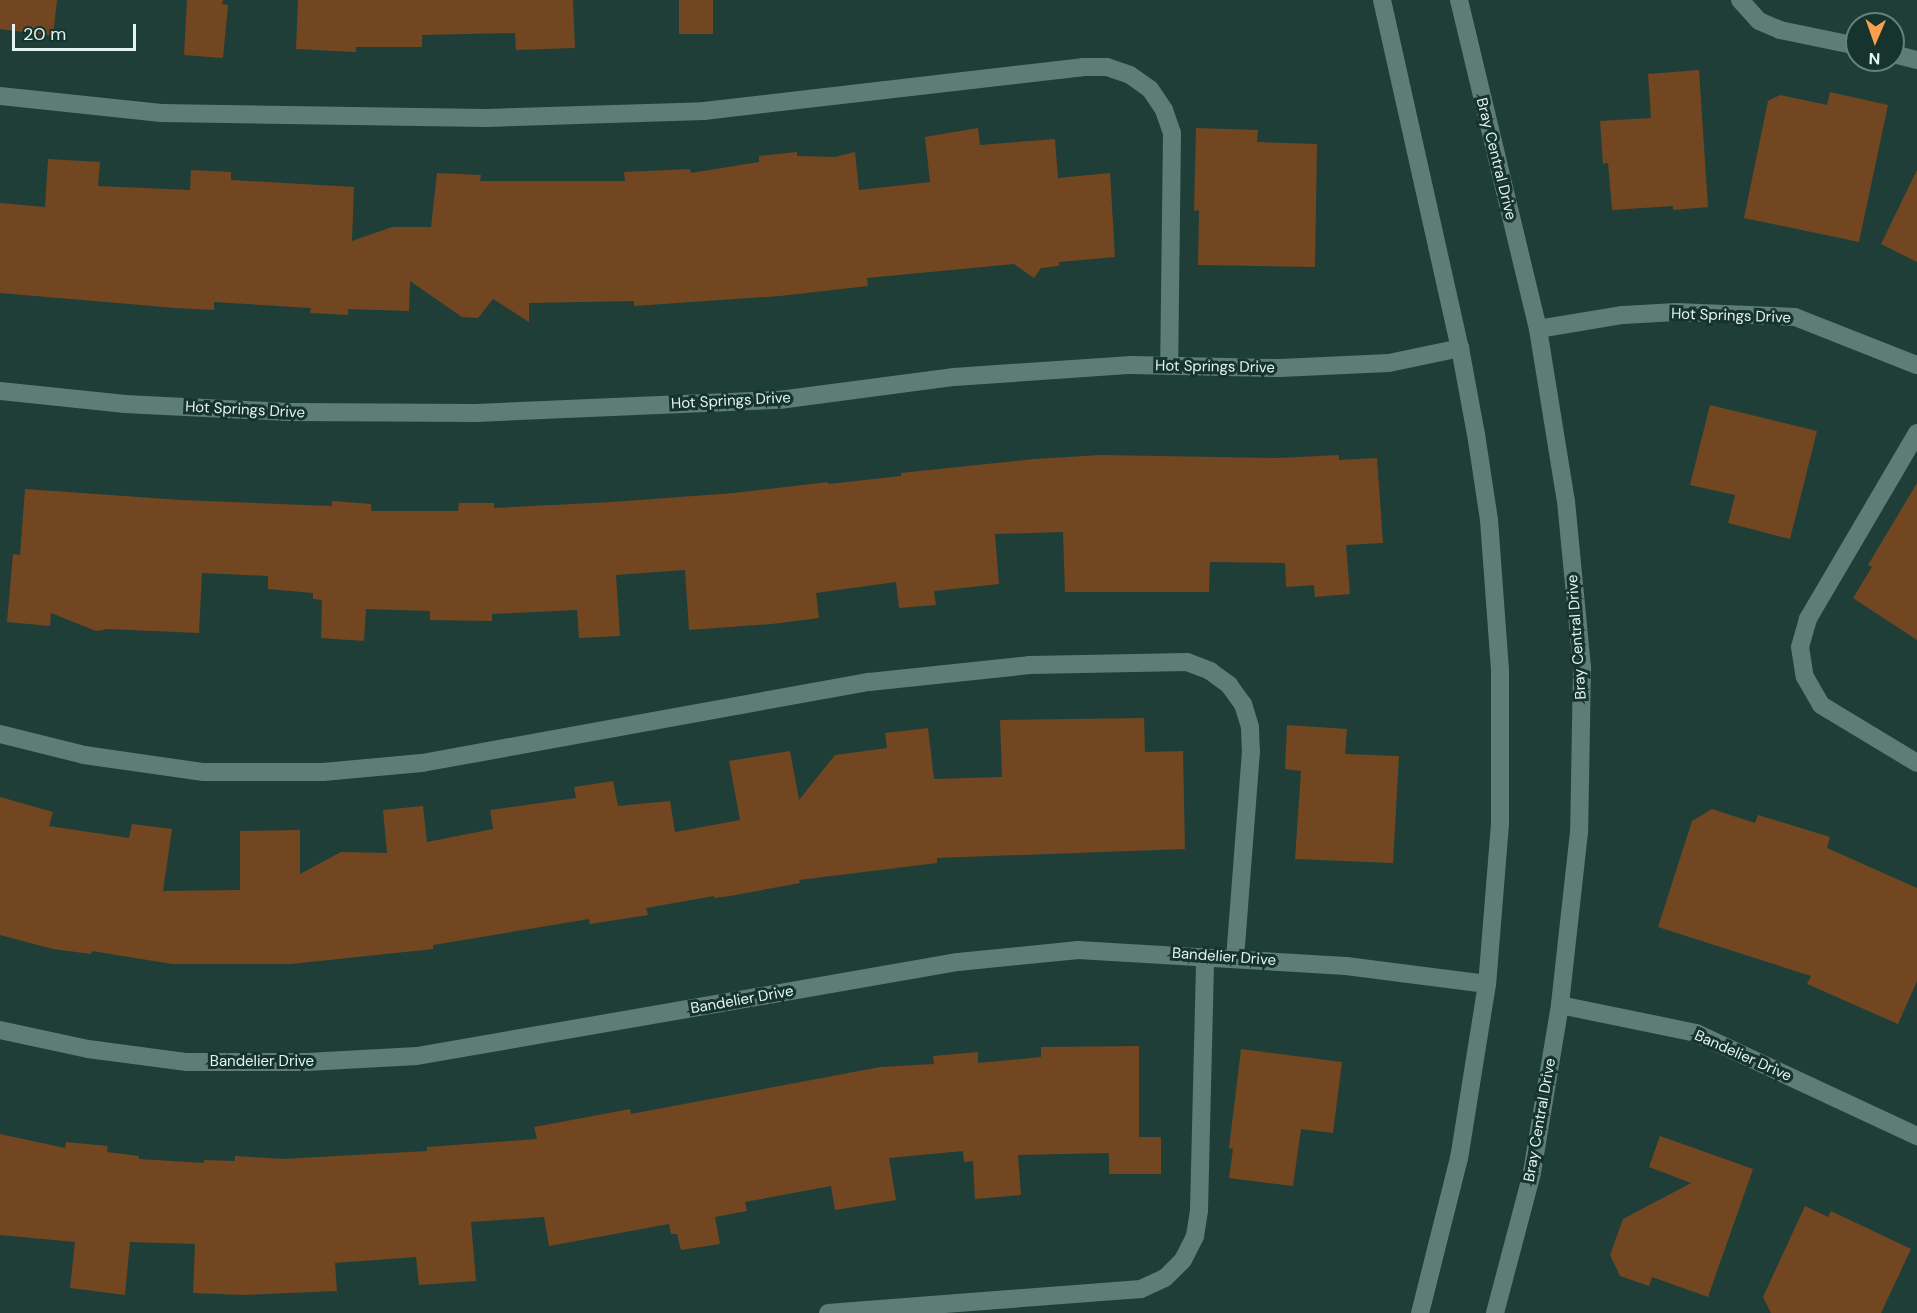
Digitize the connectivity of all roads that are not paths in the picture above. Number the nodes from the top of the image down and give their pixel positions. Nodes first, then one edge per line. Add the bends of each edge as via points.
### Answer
1 (1382, 0) edge
2 (1459, 0) edge
3 (1740, 0) edge
4 (1845, 44) edge
5 (0, 96) edge
6 (1538, 329) junction
7 (1460, 348) junction
8 (1917, 365) edge
9 (1169, 366) junction
10 (0, 391) edge
11 (1917, 433) edge
12 (0, 734) edge
13 (1917, 763) edge
14 (1204, 956) junction
15 (1235, 957) junction
16 (1487, 984) junction
17 (1560, 1005) junction
18 (0, 1030) edge
19 (1917, 1136) edge
20 (828, 1313) edge
21 (1420, 1313) edge
22 (1495, 1313) edge

1 - 7 street
2 - 6 street, Bray Central Drive
3 - 4 street via 1759,21 1780,30
5 - 9 street via 161,113 496,118 704,111 1107,67 1130,75 1150,89 1164,110 1172,133
6 - 8 street, Hot Springs Drive via 1623,315 1676,312 1795,317
6 - 17 street, Bray Central Drive via 1566,501 1582,667 1579,832
7 - 9 street, Hot Springs Drive via 1389,363 1280,368
7 - 16 street via 1489,520 1500,671 1500,824
9 - 10 street, Hot Springs Drive via 954,377 779,400 476,413 290,412 125,404
11 - 13 street via 1808,619 1800,647 1805,677 1821,705
12 - 15 street via 84,755 204,772 323,772 422,763 869,682 1030,664 1188,662 1229,685 1243,704 1250,727
14 - 15 street, Bandelier Drive
14 - 18 street, Bandelier Drive via 1078,950 958,962 417,1056 308,1062 187,1062 88,1049
14 - 20 street via 1198,1210 1195,1236 1184,1260 1165,1278 1141,1289
15 - 16 street, Bandelier Drive
16 - 21 street via 1459,1158
17 - 19 street, Bandelier Drive via 1696,1033
17 - 22 street, Bray Central Drive via 1532,1173

